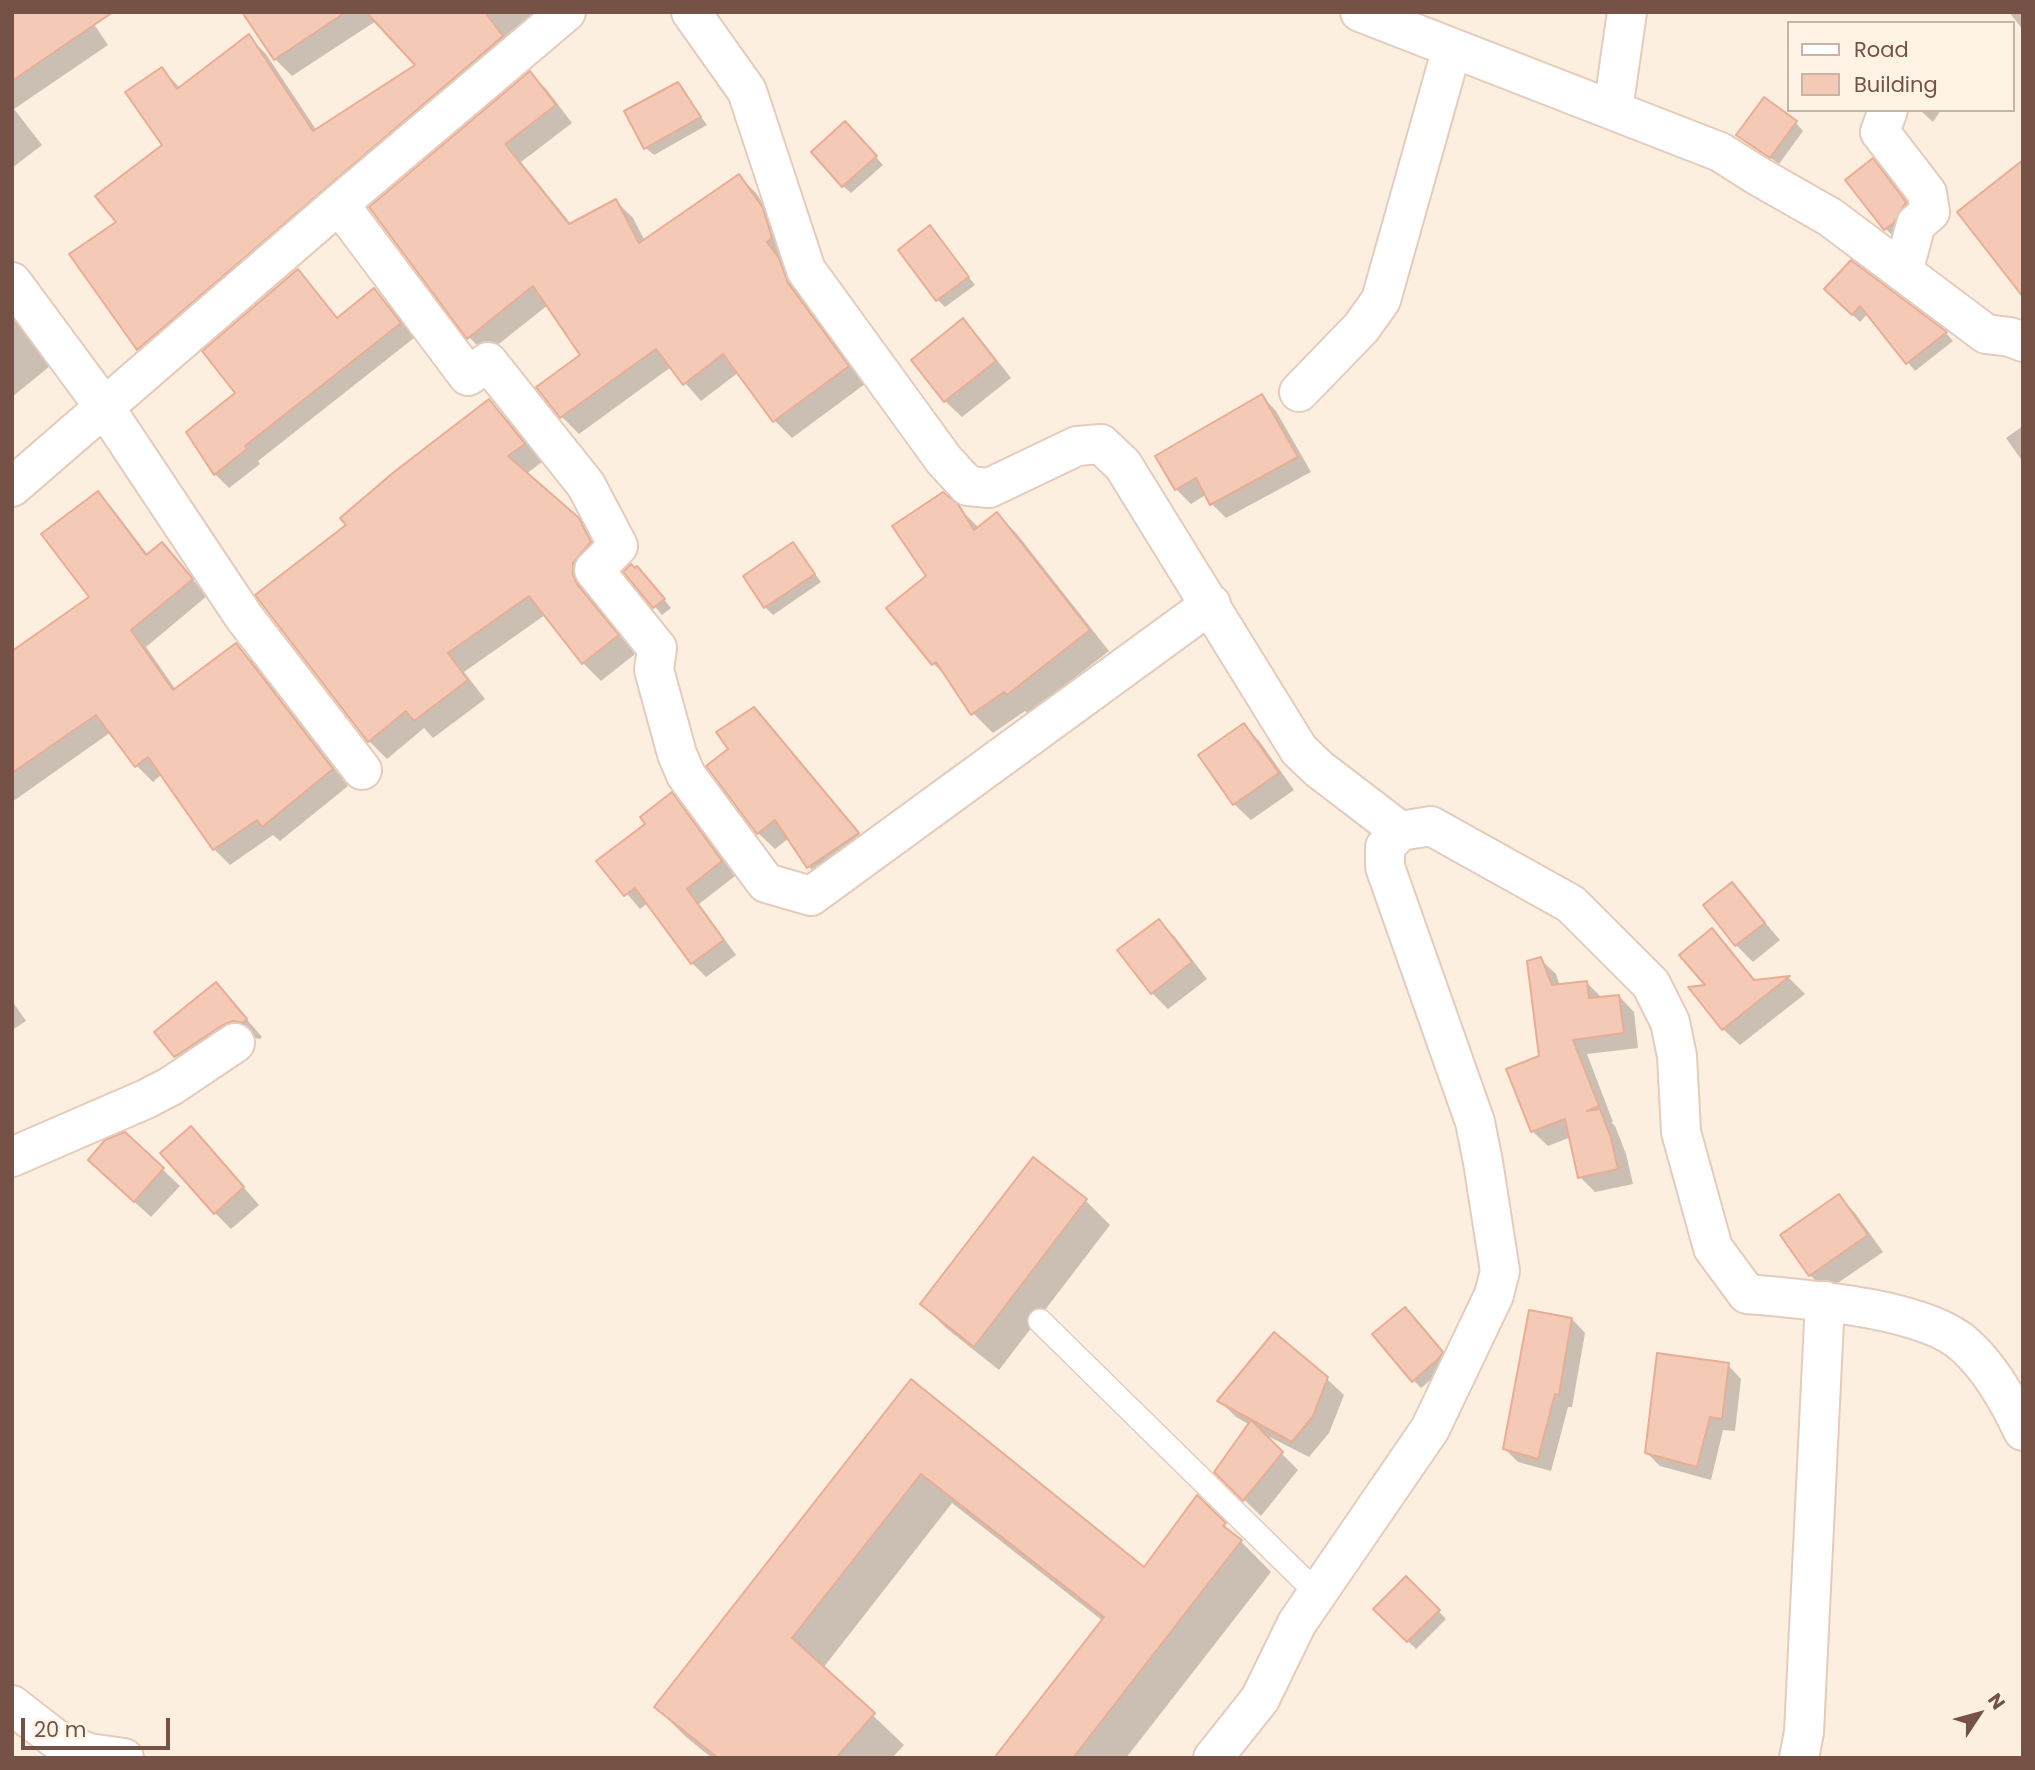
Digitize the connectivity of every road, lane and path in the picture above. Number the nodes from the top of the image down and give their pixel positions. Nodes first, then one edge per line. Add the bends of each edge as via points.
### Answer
1 (566, 12) edge
2 (691, 12) edge
3 (1360, 12) edge
4 (1628, 12) edge
5 (1452, 48) junction
6 (1613, 110) junction
7 (1887, 112) edge
8 (339, 204) junction
9 (1903, 272) junction
10 (12, 282) edge
11 (2023, 342) edge
12 (1300, 392) dead end
13 (105, 408) junction
14 (14, 483) edge
15 (1210, 604) junction
16 (362, 770) dead end
17 (1400, 831) junction
18 (235, 1044) dead end
19 (12, 1157) edge
20 (1825, 1301) junction
21 (1040, 1321) dead end
22 (2023, 1430) edge
23 (1318, 1594) junction
24 (12, 1705) edge
25 (124, 1758) edge
26 (1213, 1758) edge
27 (1799, 1758) edge

1 - 8 street
2 - 15 street via 747,91 806,270 944,460 968,486 989,488 1077,446 1101,444 1123,465
3 - 5 street
4 - 6 street
5 - 6 street
5 - 12 street via 1381,300
6 - 9 street via 1720,152 1830,217
7 - 9 street via 1880,132 1927,193 1930,212 1916,224
8 - 13 street
8 - 15 street via 468,376 488,362 586,485 618,546 594,570 657,648 654,670 677,754 687,775 766,883 811,896
9 - 11 street via 1986,334
10 - 13 street
13 - 14 street
13 - 16 street via 244,617
15 - 17 street via 1300,750
17 - 20 street via 1431,826 1571,904 1651,984 1670,1023 1677,1056 1681,1132 1713,1248 1747,1294
17 - 23 street via 1385,846 1385,867 1475,1122 1500,1271 1494,1294 1430,1429
18 - 19 street via 146,1099
20 - 22 street via 1909,1318 1937,1327 1965,1345
20 - 27 street via 1804,1732
21 - 23 lane
23 - 26 street via 1297,1623 1259,1699
24 - 25 street via 57,1740 89,1753

